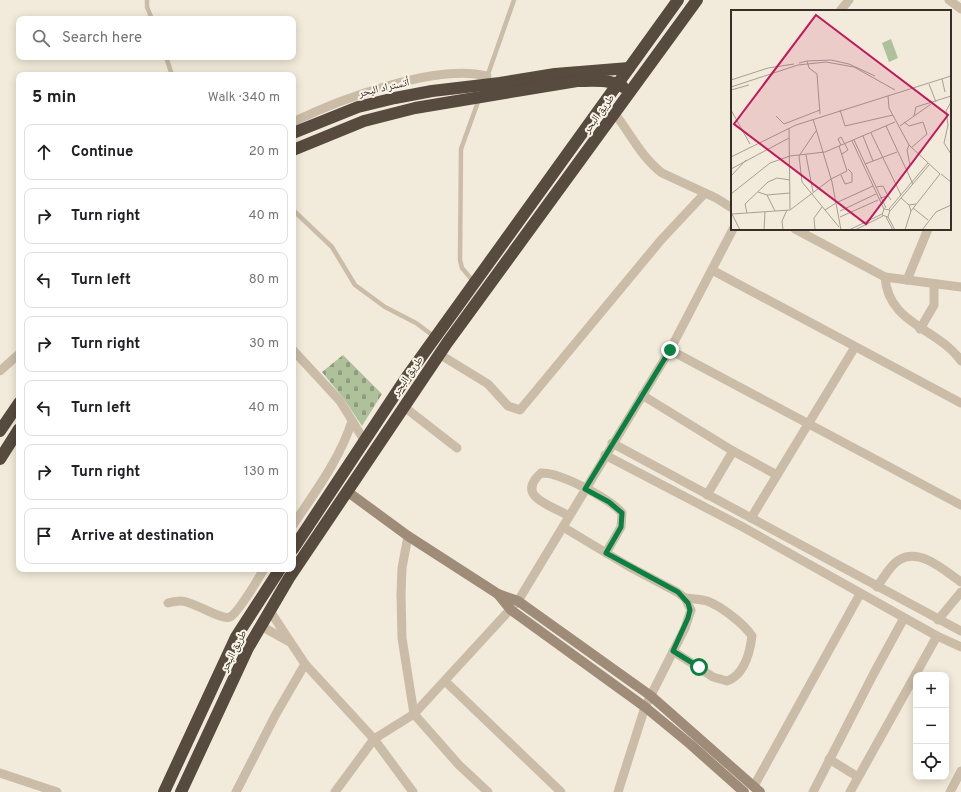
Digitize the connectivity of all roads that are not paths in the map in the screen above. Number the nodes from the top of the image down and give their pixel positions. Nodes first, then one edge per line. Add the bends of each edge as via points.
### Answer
1 (147, 0) edge
2 (514, 0) edge
3 (678, 0) edge
4 (697, 0) edge
5 (949, 0) edge
6 (961, 9) edge
7 (151, 16) edge
8 (654, 34) junction
9 (666, 43) junction
10 (167, 60) edge
11 (629, 68) junction
12 (171, 72) edge
13 (486, 80) junction
14 (618, 84) junction
15 (630, 93) junction
16 (480, 97) junction
17 (615, 114) junction
18 (296, 120) edge
19 (296, 132) edge
20 (296, 149) edge
21 (705, 193) junction
22 (731, 207) edge
23 (296, 213) edge
24 (732, 230) edge
25 (797, 230) edge
26 (928, 230) edge
27 (712, 270) junction
28 (886, 277) junction
29 (908, 280) junction
30 (474, 283) junction
31 (934, 284) junction
32 (961, 287) edge
33 (920, 328) junction
34 (435, 337) junction
35 (856, 347) junction
36 (670, 350) junction
37 (296, 353) edge
38 (439, 354) junction
39 (16, 357) edge
40 (961, 361) edge
41 (0, 371) edge
42 (642, 395) junction
43 (961, 403) edge
44 (403, 406) junction
45 (16, 407) edge
46 (352, 421) junction
47 (808, 425) junction
48 (0, 431) edge
49 (16, 434) edge
50 (364, 440) junction
51 (612, 443) junction
52 (457, 448) dead end
53 (733, 451) junction
54 (605, 455) junction
55 (0, 459) edge
56 (334, 461) junction
57 (345, 469) junction
58 (777, 475) junction
59 (585, 489) junction
60 (348, 492) junction
61 (707, 495) junction
62 (961, 505) edge
63 (569, 516) junction
64 (751, 518) junction
65 (296, 520) edge
66 (563, 527) junction
67 (408, 536) junction
68 (296, 545) edge
69 (606, 553) junction
70 (296, 571) edge
71 (262, 572) edge
72 (278, 572) edge
73 (296, 572) edge
74 (961, 582) edge
75 (878, 587) junction
76 (961, 592) edge
77 (498, 594) junction
78 (860, 594) junction
79 (685, 598) junction
80 (518, 601) junction
81 (168, 603) dead end
82 (511, 610) junction
83 (270, 611) junction
84 (904, 618) junction
85 (938, 620) junction
86 (261, 626) junction
87 (961, 631) edge
88 (937, 636) junction
89 (289, 641) junction
90 (961, 647) edge
91 (673, 651) junction
92 (306, 664) junction
93 (445, 680) junction
94 (651, 696) junction
95 (645, 707) junction
96 (414, 714) junction
97 (374, 739) junction
98 (829, 759) junction
99 (0, 773) edge
100 (960, 774) edge
101 (858, 777) junction
102 (757, 789) edge
103 (57, 792) edge
104 (164, 792) edge
105 (182, 792) edge
106 (236, 792) edge
107 (335, 792) edge
108 (413, 792) edge
109 (488, 792) edge
110 (561, 792) edge
111 (618, 792) edge
112 (744, 792) edge
113 (813, 792) edge
114 (850, 792) edge
115 (950, 792) edge

1 - 7 lane
2 - 13 lane
3 - 8 highway, طريق البحر
4 - 9 highway, طريق البحر
5 - 6 street
8 - 9 highway
8 - 11 highway, طريق البحر
9 - 15 highway, طريق البحر
10 - 12 lane
11 - 13 highway, أتستراد البحر
11 - 14 highway, طريق البحر
13 - 16 lane
13 - 18 street via 474,72 399,82 321,108
13 - 19 highway, أتستراد البحر via 358,107
14 - 15 highway
14 - 16 highway via 578,81
14 - 30 highway, طريق البحر
15 - 17 highway, طريق البحر
16 - 20 highway via 414,108 364,121
16 - 30 lane via 461,149 460,260 462,268
17 - 21 street via 654,167
17 - 38 highway, طريق البحر
21 - 22 street
21 - 38 street via 661,240 520,410 508,406 488,384
23 - 34 lane via 332,247 355,285 385,307 416,323
24 - 27 street
25 - 28 street
26 - 29 street
27 - 35 street
27 - 36 street
28 - 29 street
28 - 33 street via 888,296 895,306
29 - 31 street
30 - 34 highway, طريق البحر
31 - 32 street
31 - 33 street via 934,305
33 - 40 street via 944,342
34 - 50 highway, طريق البحر
35 - 43 street
35 - 47 street
36 - 42 street
36 - 47 street
37 - 46 street via 340,401
38 - 44 highway, طريق البحر
39 - 41 street
42 - 51 street
42 - 53 street
44 - 52 street
44 - 60 highway, طريق البحر
45 - 48 highway
46 - 50 street
46 - 56 street
47 - 58 street
47 - 62 street
49 - 55 highway
50 - 57 highway, طريق البحر
51 - 54 street
51 - 61 street
53 - 58 street
53 - 61 street
54 - 59 street
54 - 78 street via 741,526
56 - 57 street
56 - 65 street
57 - 68 highway, طريق البحر
58 - 64 street
59 - 63 street
59 - 63 street via 555,475 541,473 535,478 532,489 539,502
59 - 69 street via 609,502 622,513 621,527
60 - 67 main road
60 - 70 highway, طريق البحر
61 - 64 street
63 - 66 street
64 - 75 street
66 - 69 street
66 - 80 street
67 - 77 main road
67 - 96 street via 402,568 402,638
69 - 79 street
71 - 81 street via 233,615 227,618 181,601
72 - 104 highway, طريق البحر via 233,644
73 - 83 highway, طريق البحر
74 - 75 street via 922,557 912,556 899,560
75 - 85 street
76 - 85 street
77 - 80 main road
77 - 82 main road
78 - 84 street
78 - 102 street
79 - 91 street via 690,610 685,628
79 - 91 street via 707,601 720,607 747,628 752,636 751,646 746,662 738,673 727,681 713,677
80 - 82 street
80 - 94 main road
82 - 93 street
82 - 95 main road
83 - 86 highway, طريق البحر
83 - 89 street
84 - 88 street
84 - 98 street
85 - 87 street
86 - 89 street
86 - 105 highway, طريق البحر via 243,659
88 - 90 street
88 - 101 street
89 - 92 street
91 - 94 street
92 - 97 street
92 - 106 street via 276,714
93 - 96 street
93 - 110 street
94 - 95 street
94 - 102 main road
95 - 111 street
95 - 112 main road
96 - 97 street
96 - 109 street via 459,765
97 - 107 street
97 - 108 street
98 - 101 street
98 - 113 street
99 - 103 street
100 - 115 street
101 - 114 street

